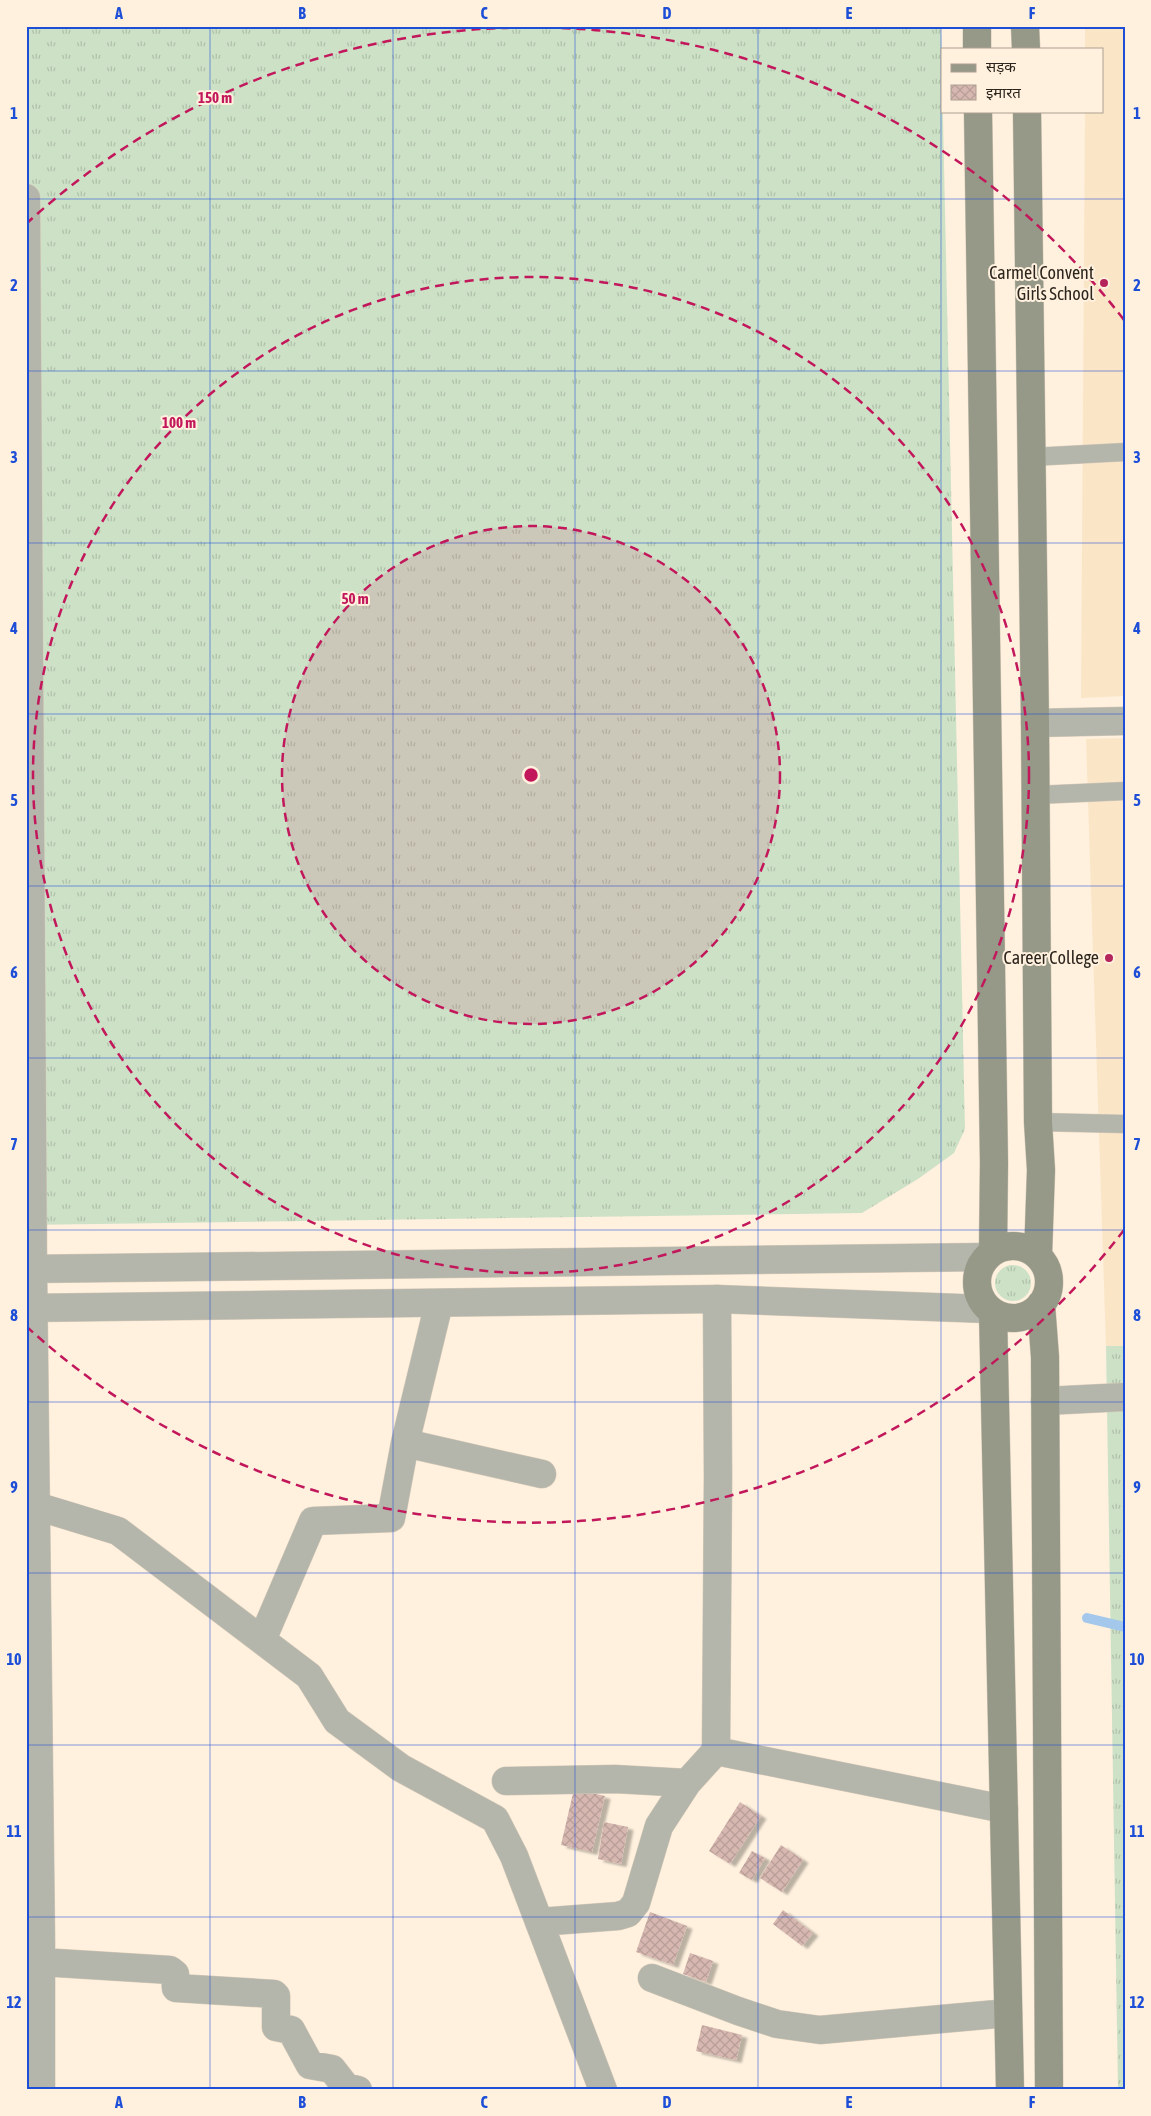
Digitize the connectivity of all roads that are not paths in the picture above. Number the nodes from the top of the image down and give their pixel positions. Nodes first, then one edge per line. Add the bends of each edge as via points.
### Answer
1 (977, 26) edge
2 (1026, 26) edge
3 (977, 48) edge
4 (1026, 48) edge
5 (978, 112) edge
6 (1027, 112) edge
7 (26, 198) edge
8 (1125, 452) edge
9 (1032, 457) junction
10 (1125, 721) edge
11 (1035, 723) junction
12 (1125, 791) edge
13 (1036, 795) junction
14 (1038, 1122) junction
15 (1125, 1124) edge
16 (990, 1254) junction
17 (1038, 1256) junction
18 (29, 1270) edge
19 (717, 1299) junction
20 (439, 1302) junction
21 (1041, 1304) junction
22 (30, 1308) edge
23 (990, 1310) junction
24 (1125, 1397) edge
25 (1045, 1401) junction
26 (405, 1443) junction
27 (542, 1474) dead end
28 (36, 1506) junction
29 (262, 1640) junction
30 (716, 1751) junction
31 (506, 1781) dead end
32 (687, 1783) junction
33 (1004, 1810) junction
34 (539, 1922) junction
35 (42, 1962) junction
36 (652, 1978) dead end
37 (1008, 2013) junction
38 (42, 2090) edge
39 (358, 2090) edge
40 (603, 2090) edge
41 (1010, 2090) edge
42 (1049, 2090) edge

1 - 3 main road
2 - 4 main road
5 - 16 main road via 994,1172
6 - 9 main road
7 - 18 street
8 - 9 lane
9 - 11 main road
10 - 11 street
11 - 13 main road
12 - 13 lane
13 - 14 main road
14 - 15 lane
14 - 17 main road via 1041,1170
16 - 17 main road via 998,1248 1012,1246 1026,1248
16 - 18 street
16 - 23 main road via 979,1269 976,1283 979,1297
17 - 21 main road via 1046,1267 1049,1282 1047,1295
18 - 22 street
19 - 20 street
19 - 23 street
19 - 30 street
20 - 22 street
20 - 26 street
21 - 23 main road via 1027,1316 1013,1319
21 - 25 main road
22 - 28 street
23 - 33 main road
24 - 25 street
25 - 42 main road
26 - 27 street
26 - 29 street via 392,1518 313,1521
28 - 29 street via 118,1531
28 - 35 street
29 - 34 street via 309,1676 337,1721 401,1768 495,1819 514,1856
30 - 32 street
30 - 33 street
31 - 32 street via 615,1779
32 - 34 street via 659,1826 636,1903 628,1913
33 - 37 main road
34 - 40 street
35 - 38 street
35 - 39 street via 170,1970 175,1974 176,1988 274,1994 276,2027 291,2030 310,2065 332,2069 346,2087
36 - 37 street via 777,2024 820,2030
37 - 41 main road

